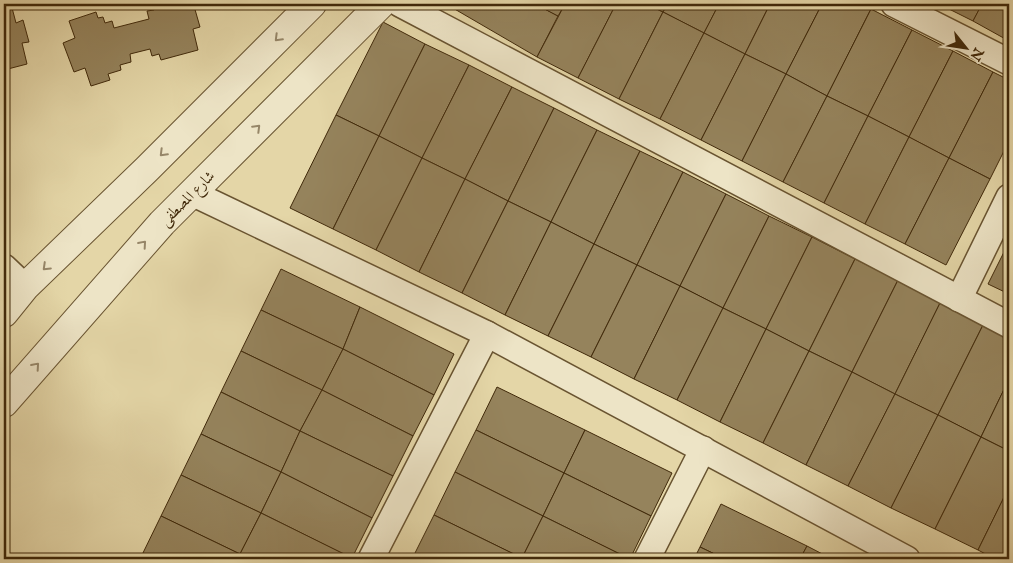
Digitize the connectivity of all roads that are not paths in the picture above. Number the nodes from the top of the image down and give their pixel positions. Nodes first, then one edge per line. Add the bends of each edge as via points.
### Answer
1 (381, 4) edge
2 (400, 4) edge
3 (894, 4) edge
4 (301, 7) edge
5 (1009, 62) edge
6 (192, 193) junction
7 (1009, 197) edge
8 (4, 267) edge
9 (25, 287) junction
10 (959, 299) junction
11 (4, 313) edge
12 (1009, 325) edge
13 (487, 334) junction
14 (4, 403) edge
15 (703, 449) junction
16 (371, 559) edge
17 (647, 559) edge
18 (907, 559) edge

6 -> 1 street, شارع المصطفى
2 - 10 street
3 - 5 street
4 -> 9 street via 147,169
6 - 13 street
14 -> 6 street, شارع المصطفى
7 - 10 street
8 - 9 street
9 - 11 street
10 - 12 street
13 - 15 street
13 - 16 street
15 - 17 street
15 - 18 street

